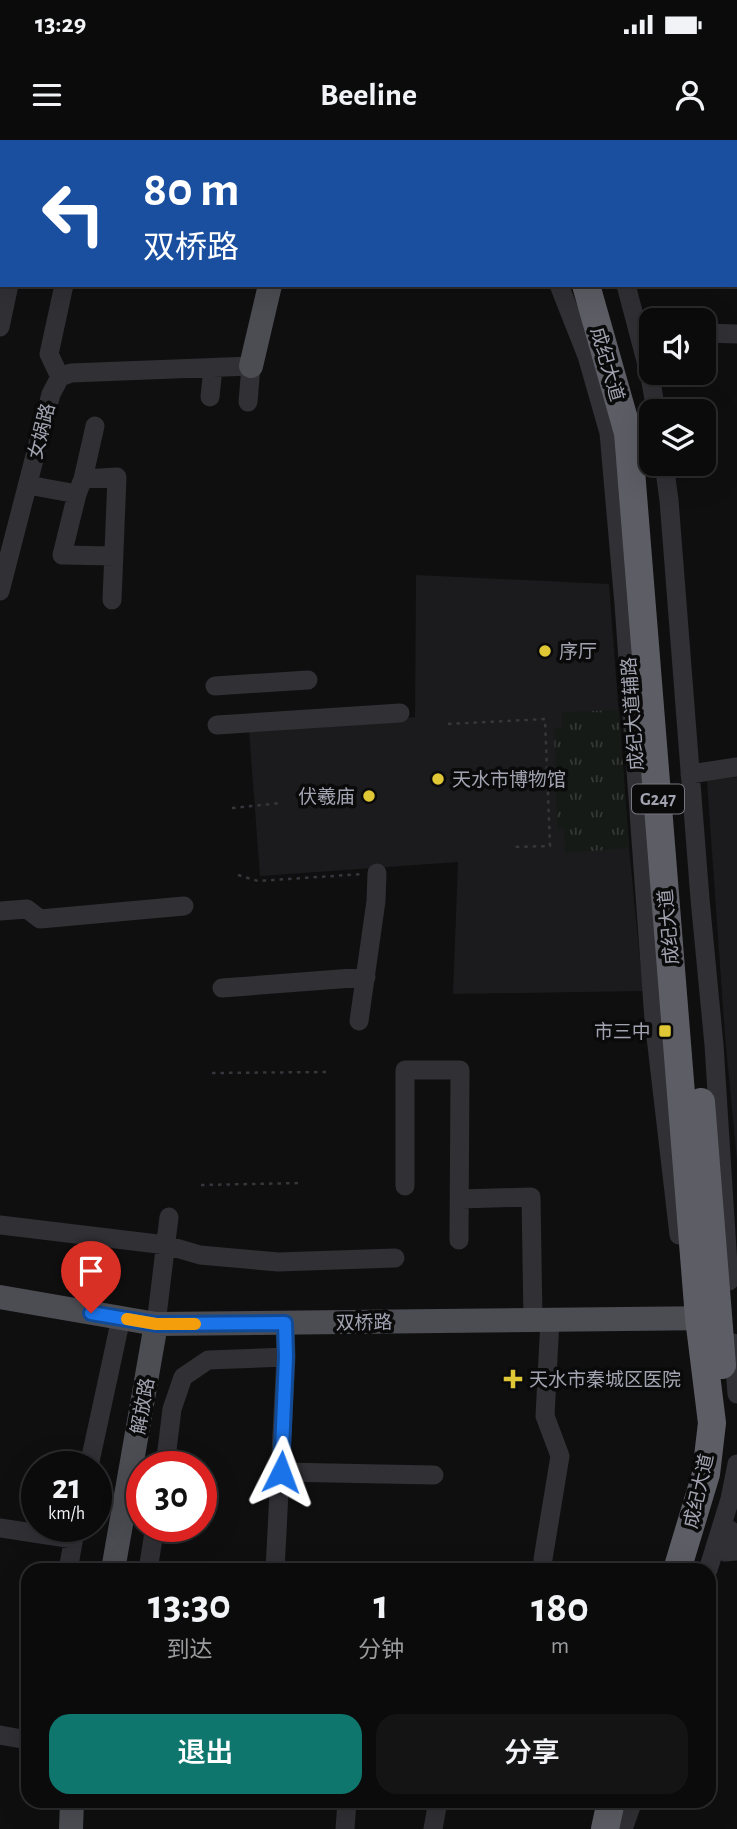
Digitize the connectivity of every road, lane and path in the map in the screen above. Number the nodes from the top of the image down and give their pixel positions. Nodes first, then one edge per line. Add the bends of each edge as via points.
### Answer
1 (9, 287) edge
2 (64, 287) edge
3 (270, 287) edge
4 (560, 287) edge
5 (587, 287) edge
6 (604, 287) edge
7 (627, 287) edge
8 (639, 316) edge
9 (0, 327) edge
10 (716, 333) edge
11 (737, 334) edge
12 (251, 366) junction
13 (213, 368) junction
14 (60, 377) junction
15 (211, 397) dead end
16 (248, 402) dead end
17 (95, 426) dead end
18 (666, 476) edge
19 (28, 485) junction
20 (80, 486) junction
21 (114, 556) junction
22 (0, 591) edge
23 (111, 600) dead end
24 (308, 680) dead end
25 (215, 687) dead end
26 (400, 713) dead end
27 (448, 724) dead end
28 (217, 725) dead end
29 (737, 767) edge
30 (690, 774) junction
31 (281, 803) dead end
32 (232, 808) dead end
33 (513, 848) dead end
34 (377, 873) joint
35 (238, 875) dead end
36 (184, 906) dead end
37 (0, 911) edge
38 (366, 976) junction
39 (222, 988) dead end
40 (359, 1021) dead end
41 (330, 1072) dead end
42 (212, 1073) dead end
43 (303, 1183) dead end
44 (201, 1185) dead end
45 (405, 1186) dead end
46 (460, 1199) junction
47 (169, 1217) dead end
48 (0, 1225) edge
49 (459, 1241) dead end
50 (166, 1245) junction
51 (395, 1258) dead end
52 (0, 1297) edge
53 (708, 1317) junction
54 (121, 1318) junction
55 (541, 1320) junction
56 (285, 1323) junction
57 (156, 1324) junction
58 (731, 1355) edge
59 (286, 1357) junction
60 (737, 1394) edge
61 (92, 1451) edge
62 (167, 1451) edge
63 (737, 1464) edge
64 (281, 1472) junction
65 (434, 1475) dead end
66 (737, 1495) edge
67 (719, 1524) junction
68 (0, 1528) edge
69 (21, 1529) edge
70 (73, 1542) edge
71 (152, 1542) edge
72 (737, 1551) edge
73 (543, 1559) dead end
74 (69, 1563) edge
75 (114, 1563) edge
76 (149, 1563) edge
77 (275, 1563) edge
78 (679, 1563) edge
79 (695, 1563) edge
80 (710, 1563) edge
81 (0, 1735) edge
82 (21, 1739) edge
83 (72, 1808) edge
84 (346, 1808) edge
85 (437, 1808) edge
86 (596, 1808) edge
87 (610, 1808) edge
88 (631, 1808) edge
89 (71, 1829) edge
90 (345, 1829) edge
91 (433, 1829) edge
92 (591, 1829) edge
93 (605, 1829) edge
94 (624, 1829) edge

1 - 9 street
2 - 14 street via 49,354
3 - 12 main road
4 - 53 street, 成纪大道辅路 via 587,356 609,433 654,1020 680,1245
5 - 53 highway, 成纪大道 / G247 via 628,433
6 - 53 highway, 成纪大道 / G247 via 646,434
7 - 8 street
10 - 11 street
12 - 13 street, 女娲路
12 - 16 street
13 - 14 street, 女娲路
13 - 15 street
14 - 19 street, 女娲路 via 51,394
17 - 20 street
18 - 30 street
19 - 20 street
19 - 22 street, 女娲路
20 - 21 street via 117,477
20 - 21 street via 62,555
21 - 23 street
24 - 25 street
26 - 28 street
27 - 33 path via 545,719 550,846
29 - 30 street
30 - 53 street via 714,1045
31 - 32 path
34 - 35 path via 258,881
34 - 38 street
36 - 37 street via 40,919 27,909
38 - 39 street
38 - 40 street
41 - 42 path
43 - 44 path
45 - 46 street via 405,1070 460,1070
46 - 49 street
46 - 55 street via 531,1197
47 - 50 street
48 - 50 street
50 - 51 street via 200,1255 278,1262
50 - 57 street
52 - 54 main road, 双桥路
53 - 55 main road, 双桥路
53 - 58 highway, 成纪大道 / G247
53 - 78 highway, 成纪大道 / G247 via 712,1423 706,1474
54 - 57 main road, 双桥路
54 - 61 street
55 - 56 main road, 双桥路
55 - 73 street via 545,1416 560,1456
56 - 57 main road, 双桥路
56 - 59 street
57 - 75 main road, 解放路
58 - 60 street
58 - 67 highway, 成纪大道 / G247 via 716,1487
59 - 62 street via 208,1360 183,1377 172,1409
59 - 64 street
63 - 67 street
64 - 65 street
64 - 77 street
66 - 67 street
67 - 72 street via 725,1552
67 - 79 highway, 成纪大道 / G247
67 - 80 street
68 - 69 street
70 - 74 street
71 - 76 street
81 - 82 street
83 - 89 main road
84 - 90 street
85 - 91 street
86 - 92 highway
87 - 93 highway
88 - 94 street

